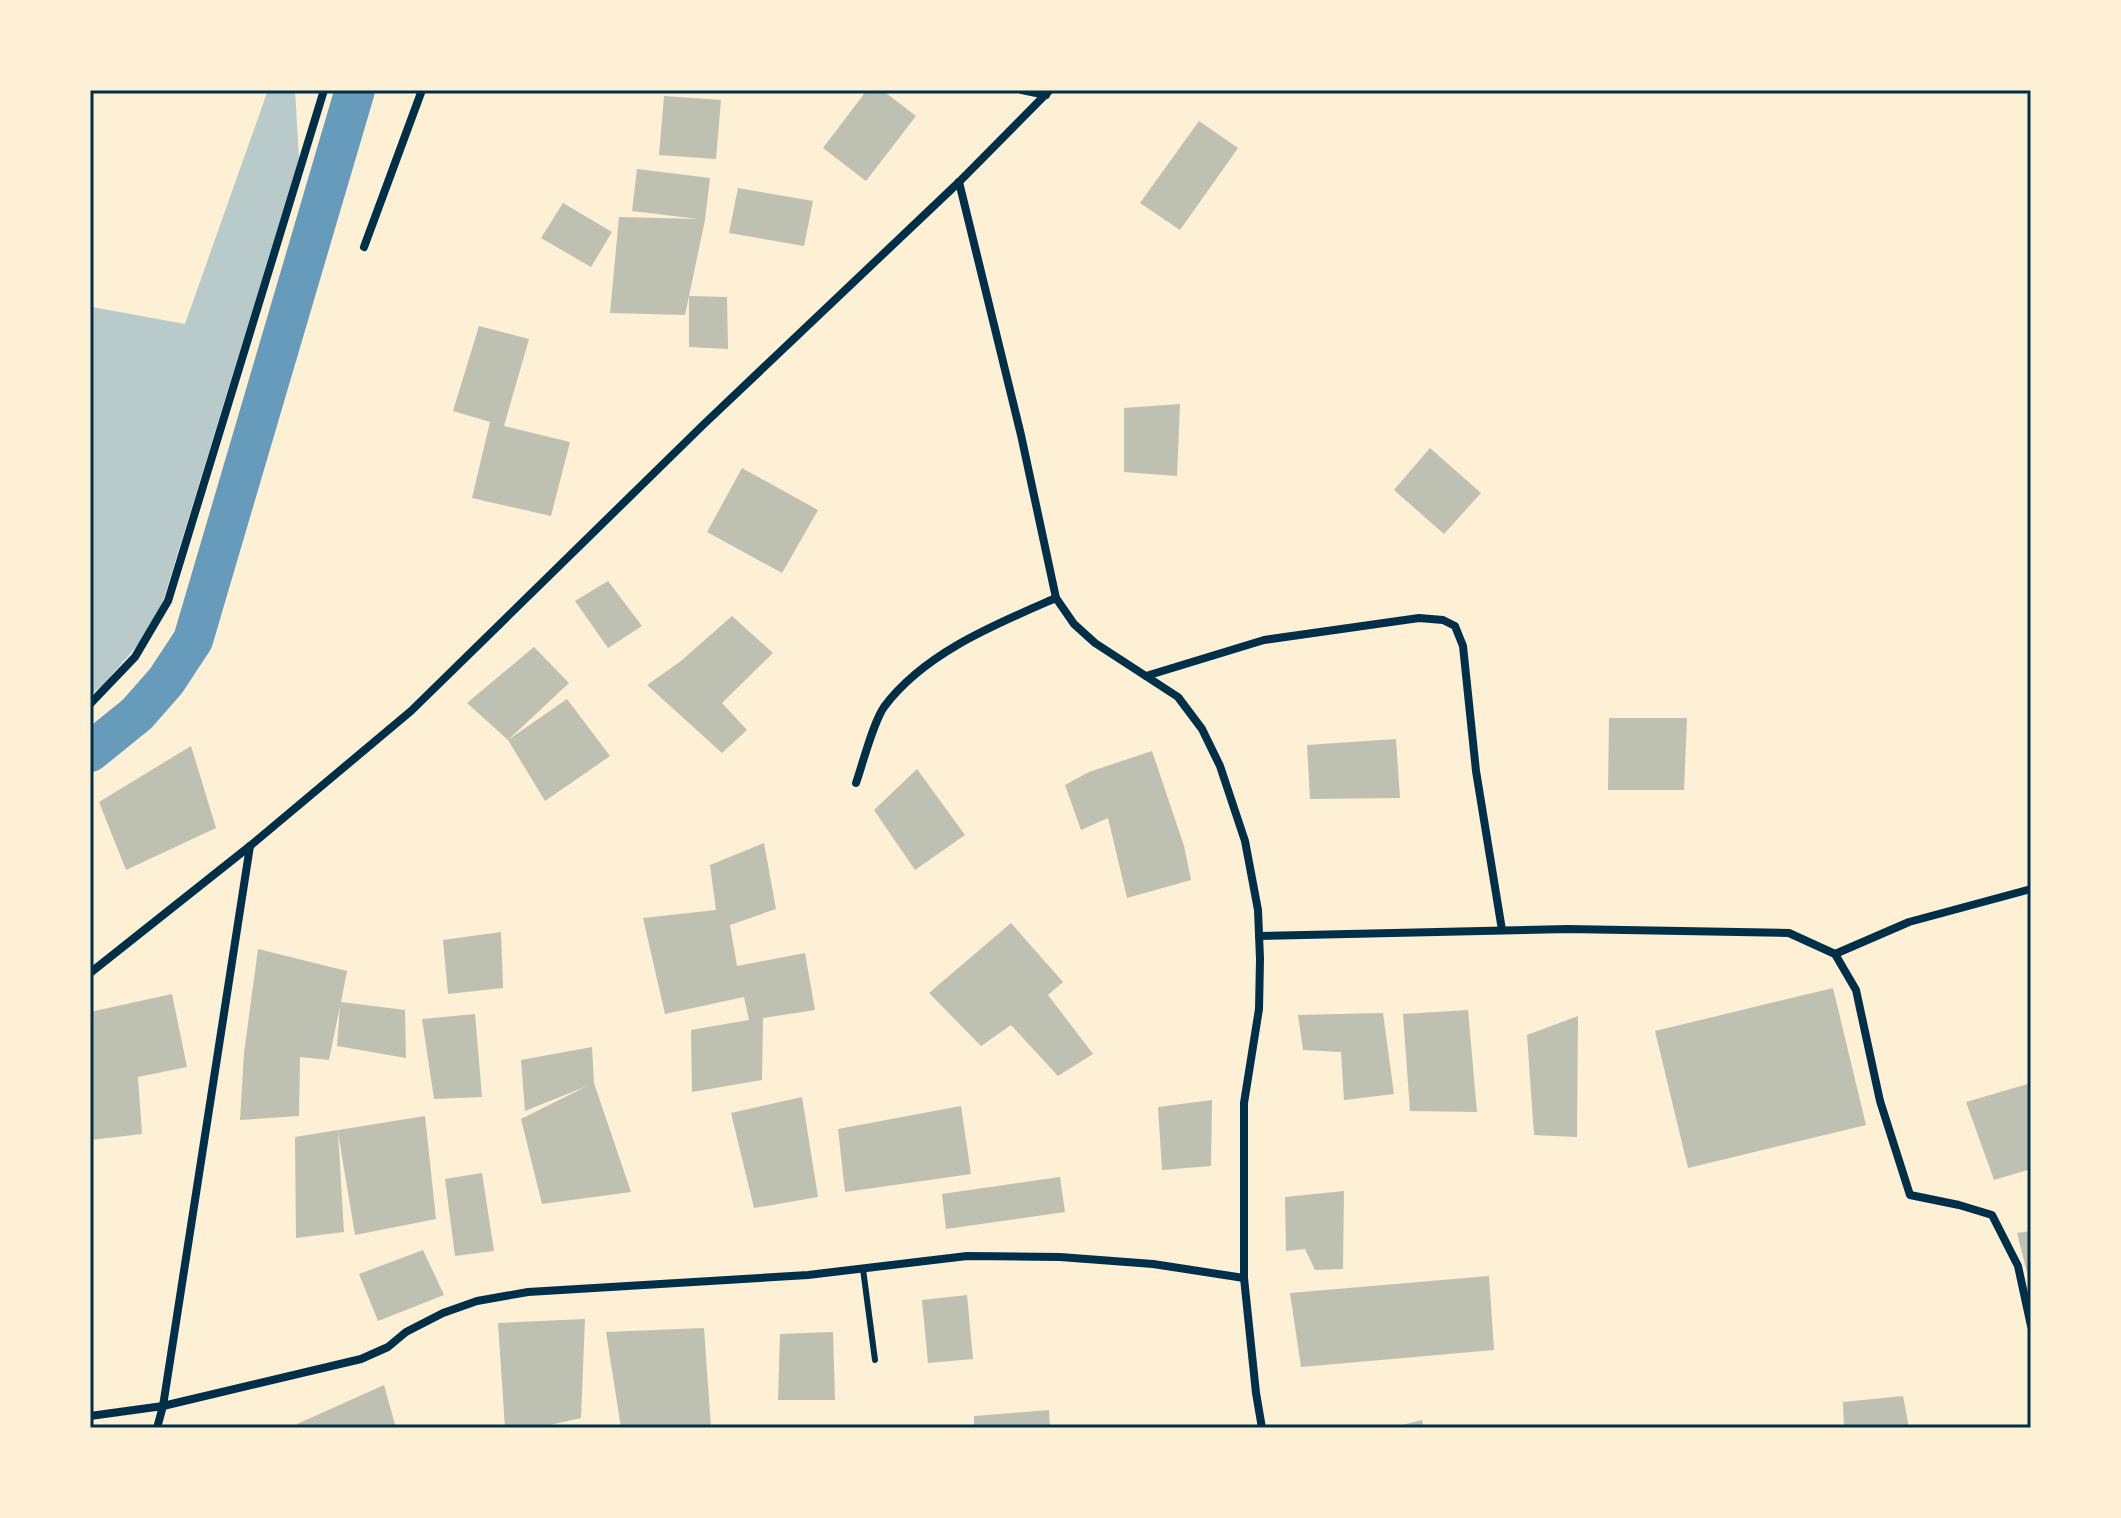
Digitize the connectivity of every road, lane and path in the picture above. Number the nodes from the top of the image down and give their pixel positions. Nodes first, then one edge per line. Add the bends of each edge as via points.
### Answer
1 (324, 90) edge
2 (422, 90) edge
3 (1022, 90) edge
4 (1048, 92) edge
5 (959, 182) junction
6 (364, 247) dead end
7 (1056, 598) junction
8 (1146, 676) junction
9 (90, 704) edge
10 (856, 783) dead end
11 (250, 846) junction
12 (2031, 889) edge
13 (1502, 930) junction
14 (1259, 936) junction
15 (1835, 954) junction
16 (90, 973) edge
17 (863, 1269) junction
18 (1244, 1278) junction
19 (2031, 1326) edge
20 (875, 1360) dead end
21 (163, 1406) junction
22 (90, 1416) edge
23 (157, 1428) edge
24 (1262, 1428) edge

1 - 9 street via 168,601 135,657
2 - 6 street
3 - 4 street
4 - 5 street
5 - 7 street
5 - 11 street via 411,711
7 - 8 street via 1095,643
7 - 10 street via 1003,621 925,666 883,709
8 - 13 street via 1264,640 1419,618 1455,626 1463,646 1476,771
8 - 14 street via 1178,697 1220,766 1245,841
11 - 16 street
11 - 21 street
12 - 15 street via 1909,922
13 - 14 street
13 - 15 street via 1789,933
14 - 18 street via 1259,1009 1244,1103
15 - 19 street via 1856,990 1880,1101 1910,1195 1992,1215 2018,1266
17 - 18 street via 967,1256 1060,1257
17 - 20 lane
17 - 21 street via 528,1292 477,1301 443,1313 361,1359
18 - 24 street
21 - 22 street
21 - 23 street

